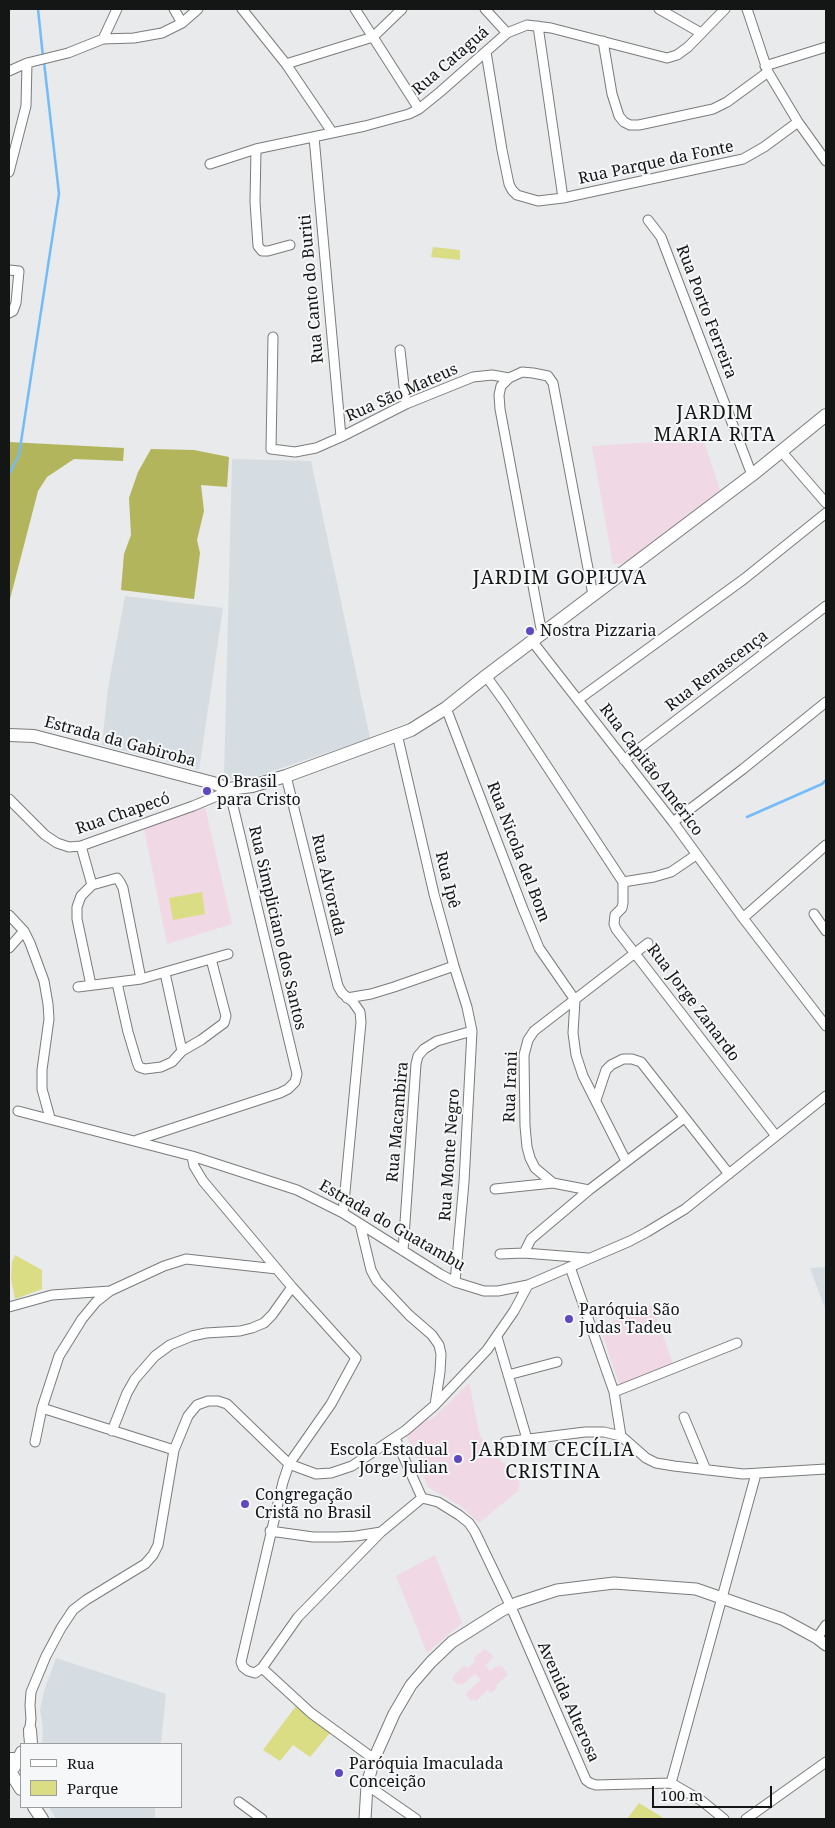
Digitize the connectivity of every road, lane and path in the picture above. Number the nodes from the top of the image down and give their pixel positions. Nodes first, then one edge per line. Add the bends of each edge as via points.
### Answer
1 (117, 9) edge
2 (174, 9) edge
3 (198, 9) edge
4 (242, 9) edge
5 (354, 9) edge
6 (402, 9) edge
7 (485, 9) edge
8 (660, 9) edge
9 (725, 9) edge
10 (746, 9) edge
11 (182, 23) junction
12 (538, 26) junction
13 (507, 33) junction
14 (701, 34) junction
15 (373, 37) junction
16 (102, 39) junction
17 (602, 41) junction
18 (826, 47) edge
19 (486, 52) junction
20 (27, 63) junction
21 (286, 64) junction
22 (766, 69) junction
23 (9, 71) edge
24 (419, 109) junction
25 (798, 122) junction
26 (332, 132) junction
27 (314, 137) junction
28 (256, 149) junction
29 (826, 161) edge
30 (210, 164) dead end
31 (9, 172) edge
32 (563, 198) junction
33 (648, 220) dead end
34 (290, 245) dead end
35 (9, 270) edge
36 (9, 313) edge
37 (273, 337) dead end
38 (400, 350) dead end
39 (509, 378) junction
40 (406, 404) junction
41 (826, 415) edge
42 (341, 437) junction
43 (781, 451) junction
44 (752, 474) junction
45 (826, 503) edge
46 (826, 513) edge
47 (593, 594) junction
48 (826, 606) edge
49 (537, 638) junction
50 (486, 676) junction
51 (579, 699) junction
52 (826, 702) edge
53 (446, 708) junction
54 (397, 734) junction
55 (9, 735) edge
56 (624, 760) junction
57 (286, 776) junction
58 (229, 789) junction
59 (9, 799) edge
60 (673, 822) junction
61 (826, 845) edge
62 (81, 846) junction
63 (696, 855) junction
64 (623, 882) junction
65 (92, 885) junction
66 (814, 914) dead end
67 (9, 915) edge
68 (743, 918) junction
69 (24, 931) junction
70 (826, 931) edge
71 (648, 943) dead end
72 (9, 948) edge
73 (636, 953) junction
74 (228, 954) dead end
75 (211, 959) junction
76 (454, 966) junction
77 (165, 973) junction
78 (141, 978) junction
79 (117, 983) junction
80 (91, 985) junction
81 (78, 987) dead end
82 (347, 998) junction
83 (575, 1000) junction
84 (826, 1026) edge
85 (472, 1031) junction
86 (182, 1051) junction
87 (826, 1096) edge
88 (596, 1100) junction
89 (18, 1111) dead end
90 (50, 1118) junction
91 (684, 1118) junction
92 (776, 1136) junction
93 (137, 1140) junction
94 (192, 1156) junction
95 (626, 1161) junction
96 (728, 1174) junction
97 (552, 1183) junction
98 (495, 1190) dead end
99 (589, 1190) junction
100 (343, 1213) junction
101 (360, 1224) junction
102 (402, 1251) junction
103 (524, 1253) junction
104 (500, 1254) dead end
105 (590, 1258) junction
106 (570, 1267) junction
107 (277, 1269) junction
108 (455, 1282) junction
109 (528, 1285) junction
110 (292, 1287) junction
111 (110, 1291) junction
112 (9, 1307) edge
113 (497, 1337) junction
114 (736, 1344) dead end
115 (558, 1362) dead end
116 (508, 1375) junction
117 (614, 1392) junction
118 (435, 1405) junction
119 (42, 1408) junction
120 (684, 1417) dead end
121 (112, 1431) junction
122 (621, 1436) junction
123 (395, 1438) junction
124 (527, 1439) junction
125 (35, 1442) dead end
126 (505, 1442) dead end
127 (174, 1450) junction
128 (289, 1464) junction
129 (826, 1469) edge
130 (706, 1470) junction
131 (756, 1474) junction
132 (422, 1498) junction
133 (270, 1531) junction
134 (381, 1532) junction
135 (721, 1598) junction
136 (510, 1606) junction
137 (826, 1625) edge
138 (822, 1641) edge
139 (262, 1668) junction
140 (30, 1730) junction
141 (25, 1743) edge
142 (32, 1743) edge
143 (374, 1759) junction
144 (12, 1761) edge
145 (826, 1762) edge
146 (20, 1775) edge
147 (671, 1783) junction
148 (367, 1785) junction
149 (20, 1786) edge
150 (239, 1802) dead end
151 (262, 1819) edge
152 (365, 1819) edge
153 (416, 1819) edge
154 (724, 1819) edge
155 (746, 1819) edge

1 - 16 street
2 - 11 street
3 - 11 street
4 - 21 street
5 - 15 street
6 - 15 street
7 - 13 street
8 - 14 street
9 - 14 street, Rua Cataguá
10 - 22 street
11 - 16 street via 153,35
12 - 13 street, Rua Cataguá via 527,25
12 - 17 street, Rua Cataguá
12 - 32 street
13 - 19 street, Rua Cataguá
14 - 17 street, Rua Cataguá via 677,55 667,58
15 - 21 street
15 - 24 street
16 - 20 street
17 - 22 street via 619,116 630,125 713,110
18 - 22 street
19 - 24 street, Rua Cataguá
19 - 32 street, Rua Parque da Fonte via 512,190 538,201
20 - 23 street
20 - 31 street via 26,106
21 - 26 street
22 - 25 street
24 - 26 street, Rua Cataguá via 396,119
25 - 29 street
25 - 32 street, Rua Parque da Fonte via 743,159
26 - 27 street, Rua Cataguá
27 - 28 street, Rua Cataguá
27 - 42 street, Rua Canto do Buriti
28 - 30 street, Rua Cataguá
28 - 34 street via 258,246 262,251 268,251
33 - 44 street, Rua Porto Ferreira via 661,237
35 - 36 street via 20,271 16,303
37 - 42 street, Rua São Mateus via 271,449 305,451
38 - 40 street
39 - 40 street, Rua São Mateus via 492,375 472,377
39 - 47 street, Rua São Mateus via 522,372 533,372 548,376 552,383
39 - 49 street via 501,386 500,409
40 - 42 street, Rua São Mateus
41 - 43 main road, Estrada da Gabiroba
43 - 44 main road, Estrada da Gabiroba
43 - 45 street
44 - 47 main road, Estrada da Gabiroba
46 - 51 street via 744,579
47 - 49 main road, Estrada da Gabiroba
48 - 56 street, Rua Renascença
49 - 50 main road, Estrada da Gabiroba
49 - 51 street, Rua Capitão Américo
50 - 53 main road, Estrada da Gabiroba
50 - 64 street
51 - 56 street, Rua Capitão Américo
52 - 60 street
53 - 54 main road, Estrada da Gabiroba via 411,730
53 - 83 street, Rua Nicola del Bom via 540,948
54 - 57 main road, Estrada da Gabiroba
54 - 76 street, Rua Ipê
55 - 58 main road, Estrada da Gabiroba via 34,736
56 - 60 street, Rua Capitão Américo
57 - 58 main road, Estrada da Gabiroba
57 - 82 street, Rua Alvorada via 331,963 338,986
58 - 62 street, Rua Chapecó via 193,806
58 - 93 street, Rua Simpliciano dos Santos via 297,1074 295,1082 280,1093
59 - 62 street, Rua Chapecó via 57,843
60 - 63 street, Rua Capitão Américo
61 - 68 street
62 - 65 street
63 - 64 street via 671,872
63 - 68 street, Rua Capitão Américo
64 - 73 street, Rua Jorge Zanardo via 624,903 615,916 614,924
65 - 78 street via 116,878 120,882
65 - 80 street via 81,896 77,907
66 - 70 street
67 - 69 street
68 - 84 street, Rua Capitão Américo
69 - 72 street
69 - 90 street via 44,981 48,1004 42,1089
71 - 73 street, Rua Irani
73 - 83 street, Rua Irani via 603,975
73 - 92 street, Rua Jorge Zanardo
74 - 75 street
75 - 77 street
75 - 86 street via 226,1016 224,1023
76 - 82 street via 394,988
76 - 85 street, Rua Ipê
77 - 78 street
77 - 86 street
78 - 79 street
79 - 80 street
79 - 86 street via 139,1067 161,1067 172,1062
80 - 81 street
82 - 100 street, Rua Alvorada via 360,1012 361,1022
83 - 88 street via 573,1033 576,1055
83 - 97 street, Rua Irani via 534,1031 524,1056 526,1147 535,1168
85 - 102 street, Rua Macambira via 437,1041 418,1056
85 - 108 street, Rua Monte Negro
87 - 92 street, Estrada do Guatambu
88 - 91 street via 606,1070 623,1059 632,1059 645,1067
88 - 95 street
89 - 90 street, Estrada do Guatambu
90 - 93 street, Estrada do Guatambu
91 - 95 street
91 - 96 street
92 - 96 street, Estrada do Guatambu
93 - 94 street, Estrada do Guatambu
94 - 100 street, Estrada do Guatambu via 297,1190
94 - 107 street via 203,1181
95 - 99 street
96 - 105 street, Estrada do Guatambu via 684,1209 630,1241
97 - 98 street
97 - 99 street
99 - 103 street via 531,1239
100 - 101 street, Estrada do Guatambu
101 - 102 street, Estrada do Guatambu
101 - 118 street via 371,1270 377,1280 439,1345 440,1372
102 - 108 street, Estrada do Guatambu
103 - 104 street
103 - 105 street
105 - 106 street, Estrada do Guatambu
106 - 109 street, Estrada do Guatambu
106 - 117 street
107 - 110 street
107 - 111 street via 186,1259
108 - 109 street, Estrada do Guatambu via 484,1291
109 - 113 street
110 - 121 street via 264,1323 240,1331 192,1336 155,1356 135,1379
110 - 128 street via 356,1358 331,1404
111 - 112 street via 52,1295
111 - 119 street via 96,1302 66,1343
113 - 116 street
113 - 118 street
114 - 117 street
115 - 116 street
116 - 124 street
117 - 122 street
118 - 123 street
119 - 121 street
119 - 125 street
120 - 130 street
121 - 127 street
122 - 124 street via 585,1432
122 - 130 street via 646,1458 656,1462
123 - 128 street via 352,1466 331,1473 316,1474
123 - 132 street
124 - 126 street
127 - 128 street via 192,1411 208,1401 218,1401 227,1404
127 - 140 street via 158,1545 153,1555 145,1564 73,1610 46,1656 31,1692
128 - 133 street
129 - 131 street
130 - 131 street
131 - 135 street
132 - 134 street
132 - 136 street, Avenida Alterosa via 438,1502 469,1523
133 - 134 street via 338,1537
133 - 139 street via 241,1662 251,1673
134 - 139 street via 298,1617
135 - 136 street via 696,1589 614,1583 557,1590
135 - 138 street via 782,1619
135 - 147 street
136 - 143 street via 464,1634 431,1662 411,1685
136 - 147 street, Avenida Alterosa via 586,1780 596,1785
137 - 138 street
139 - 143 street via 311,1713
140 - 141 street
140 - 142 main road
143 - 148 street
144 - 146 main road
144 - 149 main road
145 - 155 street
147 - 154 street via 702,1801
148 - 152 street
148 - 153 street
150 - 151 street

